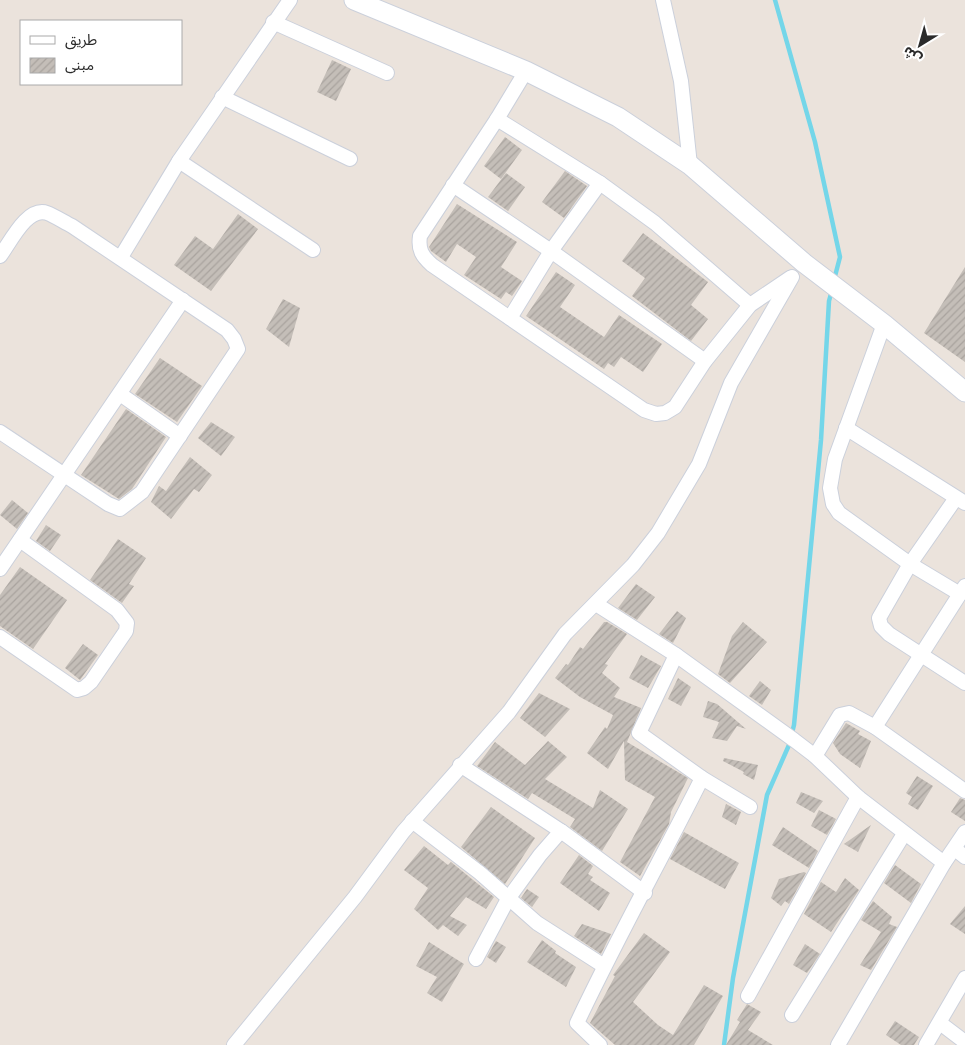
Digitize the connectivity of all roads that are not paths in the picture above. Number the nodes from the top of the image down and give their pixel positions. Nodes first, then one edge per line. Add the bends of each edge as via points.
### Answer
1 (290, 0) edge
2 (354, 0) edge
3 (663, 0) edge
4 (274, 22) junction
5 (526, 71) junction
6 (387, 73) dead end
7 (222, 97) junction
8 (497, 119) junction
9 (350, 159) dead end
10 (179, 161) junction
11 (690, 166) junction
12 (600, 183) junction
13 (453, 185) junction
14 (313, 250) dead end
15 (551, 251) junction
16 (0, 256) edge
17 (121, 257) junction
18 (804, 263) junction
19 (792, 277) junction
20 (183, 300) junction
21 (750, 305) junction
22 (510, 318) junction
23 (884, 324) junction
24 (705, 361) junction
25 (965, 392) edge
26 (120, 394) junction
27 (846, 428) junction
28 (0, 432) edge
29 (180, 436) junction
30 (65, 475) junction
31 (961, 500) edge
32 (20, 540) junction
33 (910, 564) junction
34 (0, 569) edge
35 (962, 590) edge
36 (596, 604) junction
37 (0, 637) edge
38 (676, 655) junction
39 (922, 655) junction
40 (965, 683) edge
41 (875, 727) junction
42 (815, 756) junction
43 (460, 766) junction
44 (702, 778) junction
45 (965, 790) edge
46 (858, 797) junction
47 (750, 807) dead end
48 (412, 821) junction
49 (561, 831) junction
50 (965, 832) edge
51 (904, 834) junction
52 (960, 853) edge
53 (944, 864) junction
54 (645, 893) junction
55 (508, 899) junction
56 (476, 959) dead end
57 (604, 966) junction
58 (965, 978) edge
59 (748, 996) dead end
60 (792, 1015) dead end
61 (940, 1022) junction
62 (965, 1042) edge
63 (234, 1045) edge
64 (600, 1045) edge
65 (838, 1045) edge
66 (926, 1045) edge

1 - 4 street
2 - 5 street
3 - 11 street via 681,81
4 - 6 street
4 - 7 street
5 - 8 street
5 - 11 street via 618,117
7 - 9 street
7 - 10 street
8 - 12 street
8 - 13 street
10 - 14 street
10 - 17 street
11 - 18 street
12 - 15 street
12 - 21 street via 655,223
13 - 15 street
13 - 22 street via 420,236 418,247 432,265
15 - 22 street
15 - 24 street
16 - 17 street via 24,222 34,213 45,212
17 - 20 street
18 - 19 street
18 - 23 street
19 - 21 street
19 - 36 street via 731,382 700,464 677,503 633,565
20 - 26 street
20 - 29 street via 227,330 238,349
21 - 24 street
22 - 24 street via 644,410 656,414 675,407
23 - 25 street
23 - 27 street
26 - 29 street
26 - 30 street
27 - 31 street
27 - 33 street via 835,458 830,488 833,504 839,513
28 - 30 street
29 - 30 street via 142,492 120,509
30 - 32 street
31 - 33 street
32 - 34 street
32 - 37 street via 116,610 128,623 126,631 91,682 77,690
33 - 35 street
33 - 39 street via 879,618 881,626 889,634
35 - 39 street
36 - 38 street
36 - 43 street via 565,634 497,727
38 - 42 street
38 - 44 street via 639,733
39 - 40 street
39 - 41 street
41 - 42 street via 855,715 844,713
41 - 45 street
42 - 46 street
43 - 48 street
43 - 49 street
44 - 47 street
44 - 54 street
46 - 51 street
46 - 59 street
48 - 55 street via 480,873
48 - 63 street via 355,897
49 - 54 street
49 - 55 street
50 - 52 street
51 - 53 street
51 - 60 street
52 - 53 street
53 - 65 street
54 - 57 street
55 - 56 street
55 - 57 street via 537,923
57 - 64 street via 577,1023
58 - 61 street
61 - 62 street
61 - 66 street

